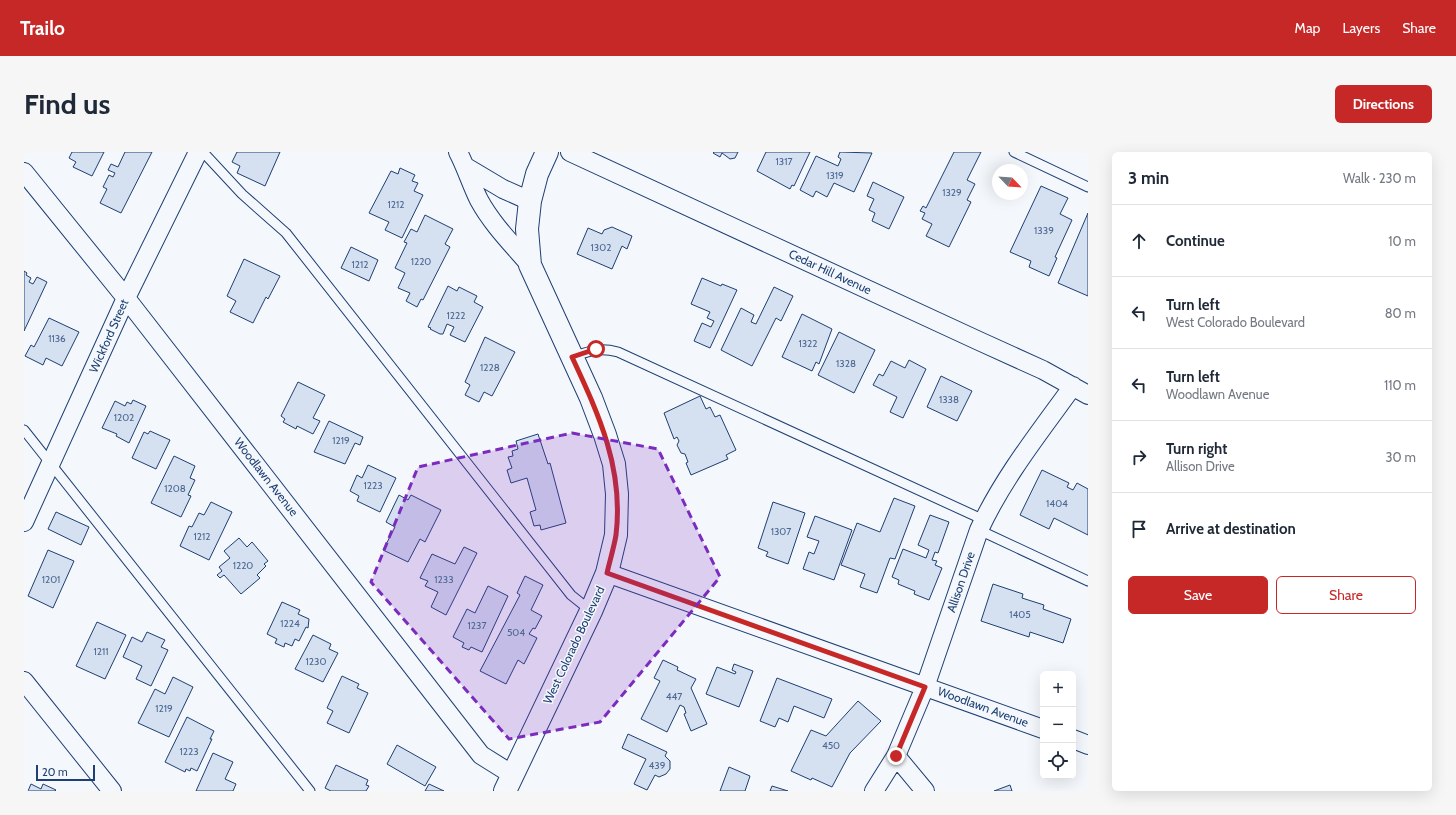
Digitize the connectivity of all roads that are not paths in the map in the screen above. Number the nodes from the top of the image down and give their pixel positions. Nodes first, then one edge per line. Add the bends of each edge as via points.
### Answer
1 (198, 152) edge
2 (203, 152) edge
3 (547, 152) edge
4 (570, 152) edge
5 (1014, 152) edge
6 (462, 159) edge
7 (24, 172) edge
8 (1088, 187) edge
9 (530, 201) junction
10 (530, 265) junction
11 (126, 298) junction
12 (572, 357) junction
13 (1080, 391) edge
14 (24, 430) edge
15 (51, 465) junction
16 (24, 522) edge
17 (981, 525) junction
18 (607, 573) junction
19 (1088, 581) edge
20 (591, 611) junction
21 (24, 681) edge
22 (925, 687) junction
23 (1040, 728) edge
24 (1076, 740) edge
25 (1088, 745) edge
26 (896, 756) junction
27 (509, 783) edge
28 (112, 791) edge
29 (310, 791) edge
30 (874, 791) edge
31 (925, 791) edge

1 - 11 street, Wickford Street
2 - 20 lane via 242,194 286,233 571,595
3 - 9 street, West Colorado Boulevard via 537,174
4 - 13 street, Cedar Hill Avenue via 1043,370
5 - 8 lane
6 - 9 street via 503,189
6 - 10 street via 479,199 496,226
7 - 11 street, Woodlawn Avenue
9 - 10 street, West Colorado Boulevard via 527,229
10 - 12 street, West Colorado Boulevard
11 - 15 street, Wickford Street
11 - 27 street, Woodlawn Avenue via 481,755
12 - 17 lane via 596,349 606,348 618,352
12 - 18 street, West Colorado Boulevard via 591,398 614,464 617,494 616,535
13 - 17 street, Allison Drive via 1020,458
14 - 15 lane
15 - 16 street, Wickford Street
15 - 29 lane
17 - 19 lane
17 - 22 street, Allison Drive
18 - 20 street, West Colorado Boulevard
18 - 22 street, Woodlawn Avenue
20 - 27 street, West Colorado Boulevard
21 - 28 street
22 - 23 street, Woodlawn Avenue
22 - 26 street, Allison Drive
24 - 25 street
26 - 30 street, Allison Drive
26 - 31 street

